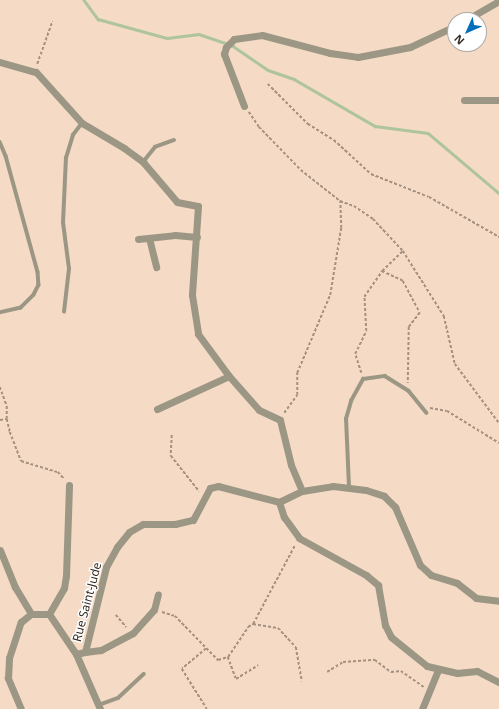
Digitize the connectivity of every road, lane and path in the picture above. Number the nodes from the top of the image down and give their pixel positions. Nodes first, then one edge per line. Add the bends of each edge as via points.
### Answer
1 (499, 1) edge
2 (480, 12) edge
3 (52, 22) dead end
4 (447, 30) edge
5 (0, 62) edge
6 (36, 72) junction
7 (268, 84) dead end
8 (464, 100) dead end
9 (499, 100) edge
10 (244, 106) joint
11 (82, 123) junction
12 (174, 140) dead end
13 (0, 142) edge
14 (143, 162) junction
15 (340, 201) junction
16 (198, 237) junction
17 (499, 237) edge
18 (149, 238) junction
19 (138, 239) dead end
20 (403, 251) junction
21 (156, 267) dead end
22 (382, 270) junction
23 (64, 312) dead end
24 (0, 313) edge
25 (229, 376) junction
26 (363, 379) junction
27 (0, 387) edge
28 (409, 391) junction
29 (422, 407) junction
30 (157, 409) dead end
31 (427, 413) dead end
32 (7, 419) junction
33 (0, 420) edge
34 (280, 420) junction
35 (499, 423) edge
36 (172, 435) dead end
37 (499, 443) edge
38 (69, 485) joint
39 (349, 487) junction
40 (302, 491) junction
41 (205, 496) junction
42 (279, 502) junction
43 (299, 538) junction
44 (0, 550) edge
45 (158, 594) dead end
46 (499, 601) edge
47 (154, 610) junction
48 (31, 614) junction
49 (49, 614) junction
50 (116, 615) dead end
51 (254, 624) junction
52 (133, 633) junction
53 (206, 649) junction
54 (85, 652) junction
55 (76, 654) junction
56 (228, 657) junction
57 (258, 665) dead end
58 (438, 670) junction
59 (327, 672) dead end
60 (144, 674) dead end
61 (302, 681) dead end
62 (499, 682) edge
63 (429, 690) junction
64 (100, 707) edge
65 (21, 709) edge
66 (207, 709) edge
67 (422, 709) edge

1 - 2 street
3 - 6 path
4 - 10 street via 410,47 358,57 330,53 262,35 230,40 224,54
5 - 6 street
6 - 11 street
7 - 17 path via 308,124 334,140 371,174 429,197
8 - 9 street
10 - 15 path via 258,127 283,153
11 - 14 street
11 - 23 lane via 73,135 66,158 63,222 69,269
12 - 14 lane via 155,147
13 - 24 lane via 38,272 39,285 34,295 21,308
14 - 16 street via 177,202 198,206
15 - 20 path via 354,206 373,219
15 - 34 path via 341,228 330,295 297,373 297,395
16 - 18 street via 175,235
16 - 25 street via 192,295 198,334
18 - 19 street
18 - 21 street
20 - 22 path
20 - 35 path via 444,316 455,364
22 - 26 path via 364,297 366,331 355,354
22 - 28 path via 403,280 420,313 409,327
25 - 30 street
25 - 34 street via 259,410
26 - 28 lane via 385,376
26 - 39 lane via 351,401 346,419
27 - 32 path via 8,406
28 - 29 lane
29 - 31 lane
29 - 37 path via 448,411
32 - 33 path
32 - 38 path via 21,461 58,472
34 - 40 street via 291,465
36 - 41 path via 172,456
38 - 49 street via 66,576 64,588
39 - 40 street via 333,486
39 - 46 street via 384,496 395,506 420,565 431,574 457,583 476,598
40 - 42 street
41 - 42 street via 210,488 218,486
41 - 54 street, Rue Saint-Jude via 194,520 175,524 143,524 129,532 117,547 106,567
42 - 43 street via 284,517
43 - 51 path
43 - 58 street via 366,575 378,585 385,625 392,637 427,666
44 - 48 street via 15,587
45 - 47 street
47 - 52 street
47 - 53 path via 175,616 194,632
48 - 49 street
48 - 65 street via 21,622 9,658 8,678
49 - 55 street, Rue Saint-Jude
50 - 52 path
51 - 56 path via 248,627
51 - 61 path via 278,628 296,647
52 - 54 street via 101,650
53 - 56 path via 218,660
53 - 66 path via 182,669
54 - 55 street, Rue Saint-Jude
55 - 64 street
56 - 57 path via 236,680
58 - 62 street via 457,673 477,671
58 - 63 street
59 - 63 path via 343,662 375,660 391,672 401,671
60 - 64 lane via 118,698
63 - 67 street

